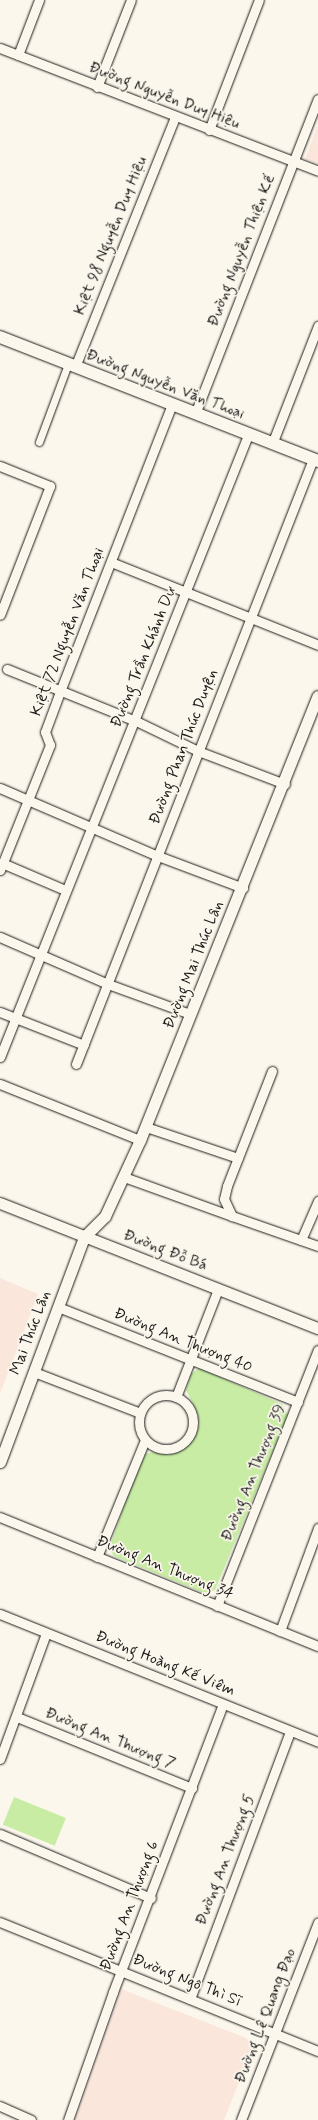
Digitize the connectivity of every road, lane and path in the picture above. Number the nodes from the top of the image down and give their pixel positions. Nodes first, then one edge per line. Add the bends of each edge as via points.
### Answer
1 (39, 0) edge
2 (131, 0) edge
3 (260, 0) edge
4 (0, 48) edge
5 (18, 55) junction
6 (97, 87) junction
7 (318, 99) edge
8 (175, 117) junction
9 (209, 130) junction
10 (294, 161) junction
11 (318, 171) edge
12 (318, 326) edge
13 (0, 337) edge
14 (72, 365) junction
15 (172, 404) junction
16 (195, 414) junction
17 (248, 435) junction
18 (39, 442) dead end
19 (272, 444) junction
20 (315, 460) edge
21 (0, 466) edge
22 (111, 562) junction
23 (186, 593) junction
24 (0, 615) edge
25 (250, 619) junction
26 (318, 645) edge
27 (7, 669) dead end
28 (61, 689) junction
29 (318, 696) edge
30 (136, 721) junction
31 (198, 751) junction
32 (285, 784) junction
33 (0, 788) edge
34 (27, 799) junction
35 (91, 826) junction
36 (158, 856) junction
37 (1, 866) edge
38 (243, 888) junction
39 (65, 890) junction
40 (0, 937) edge
41 (39, 954) junction
42 (108, 984) junction
43 (0, 1012) edge
44 (190, 1014) junction
45 (15, 1018) junction
46 (84, 1045) junction
47 (0, 1057) edge
48 (76, 1064) dead end
49 (272, 1071) dead end
50 (0, 1084) edge
51 (146, 1127) junction
52 (140, 1140) junction
53 (238, 1158) junction
54 (124, 1177) junction
55 (318, 1201) edge
56 (0, 1203) edge
57 (232, 1216) junction
58 (84, 1237) junction
59 (302, 1240) junction
60 (318, 1246) edge
61 (218, 1289) junction
62 (58, 1308) junction
63 (318, 1328) edge
64 (318, 1350) edge
65 (191, 1360) junction
66 (34, 1372) junction
67 (176, 1397) junction
68 (298, 1402) junction
69 (140, 1414) junction
70 (145, 1440) junction
71 (0, 1462) edge
72 (0, 1517) edge
73 (318, 1528) edge
74 (98, 1557) junction
75 (217, 1606) junction
76 (0, 1614) edge
77 (280, 1631) junction
78 (46, 1633) junction
79 (318, 1646) edge
80 (223, 1704) junction
81 (17, 1717) junction
82 (290, 1731) junction
83 (318, 1742) edge
84 (0, 1759) edge
85 (192, 1788) junction
86 (0, 1834) edge
87 (151, 1898) junction
88 (0, 1922) edge
89 (318, 1923) edge
90 (121, 1971) junction
91 (190, 1999) junction
92 (274, 2033) junction
93 (318, 2051) edge
94 (0, 2106) edge
95 (31, 2120) edge
96 (68, 2120) edge
97 (241, 2120) edge

1 - 5 street
2 - 6 street
3 - 9 street
4 - 5 street, Đường Nguyễn Duy Hiệu
5 - 6 street, Đường Nguyễn Duy Hiệu
6 - 8 street, Đường Nguyễn Duy Hiệu
7 - 10 street, Đường Nguyễn Thiện Kế
8 - 9 street, Đường Nguyễn Duy Hiệu
8 - 14 street, Kiệt 98 Nguyễn Duy Hiệu
9 - 10 street, Đường Nguyễn Duy Hiệu
10 - 11 street, Đường Nguyễn Duy Hiệu
10 - 16 street, Đường Nguyễn Thiện Kế
12 - 19 street
13 - 14 main road, Đường Nguyễn Văn Thoại
14 - 15 main road, Đường Nguyễn Văn Thoại
14 - 18 street
15 - 16 main road, Đường Nguyễn Văn Thoại
15 - 22 street, Kiệt 72 Nguyễn Văn Thoại
16 - 17 main road, Đường Nguyễn Văn Thoại
17 - 19 main road, Đường Nguyễn Văn Thoại
17 - 23 street, Đường Trần Khánh Dư
19 - 20 main road, Đường Nguyễn Văn Thoại
20 - 25 street, Đường Phan Thúc Duyện
21 - 24 street via 50,486
22 - 23 street
22 - 28 street, Kiệt 72 Nguyễn Văn Thoại
23 - 25 street
23 - 30 street, Đường Trần Khánh Dư
25 - 26 street
25 - 31 street, Đường Phan Thúc Duyện
27 - 28 street
28 - 30 street
28 - 34 street, Kiệt 72 Nguyễn Văn Thoại via 45,732 50,744
29 - 32 street, Đường Mai Thúc Lân
30 - 31 street
30 - 35 street, Đường Trần Khánh Dư
31 - 32 street
31 - 36 street, Đường Phan Thúc Duyện
32 - 38 street, Đường Mai Thúc Lân
33 - 34 street
34 - 35 street
34 - 37 street, Kiệt 72 Nguyễn Văn Thoại
35 - 36 street
35 - 39 street, Đường Trần Khánh Dư
36 - 38 street
36 - 42 street, Đường Phan Thúc Duyện
37 - 39 street
38 - 44 street, Đường Mai Thúc Lân
39 - 41 street, Đường Trần Khánh Dư
40 - 41 street
41 - 42 street
41 - 45 street, Đường Trần Khánh Dư
42 - 44 street
42 - 46 street, Đường Phan Thúc Duyện
43 - 45 street
44 - 51 street, Đường Mai Thúc Lân
45 - 46 street
45 - 47 street, Đường Trần Khánh Dư
46 - 48 street, Đường Phan Thúc Duyện
49 - 53 street
50 - 52 street
51 - 52 street, Đường Mai Thúc Lân
51 - 53 street
52 - 54 street, Đường Mai Thúc Lân
53 - 57 street via 224,1199
54 - 57 street
54 - 58 street, Đường Mai Thúc Lân via 105,1216
55 - 59 street
56 - 58 street, Đường Đỗ Bá
57 - 59 street
58 - 61 street, Đường Đỗ Bá
58 - 62 street, Mai Thúc Lân
59 - 60 street
61 - 63 street, Đường Đỗ Bá
61 - 65 street
62 - 65 street, Đường An Thượng 40
62 - 66 street, Mai Thúc Lân
64 - 68 street, Đường An Thượng 39
65 - 67 street
65 - 68 street, Đường An Thượng 40
66 - 69 street
66 - 71 street, Mai Thúc Lân
67 - 69 street via 159,1396 147,1402
67 - 70 street via 189,1409 193,1426 190,1435 182,1444 169,1450 152,1446
68 - 75 street, Đường An Thượng 39
69 - 70 street via 139,1428
70 - 74 street
72 - 74 street, Đường An Thượng 34
73 - 77 street
74 - 75 street, Đường An Thượng 34
75 - 77 street, Đường An Thượng 34
76 - 78 street, Đường Hoàng Kế Viêm
77 - 79 street, Đường An Thượng 34
78 - 80 street, Đường Hoàng Kế Viêm
78 - 81 street
80 - 82 street, Đường Hoàng Kế Viêm
80 - 85 street, Đường An Thượng 6
81 - 84 street
81 - 85 street, Đường An Thượng 7
82 - 83 street, Đường Hoàng Kế Viêm
82 - 91 street, Đường An Thượng 5
85 - 87 street, Đường An Thượng 6
86 - 87 street
87 - 90 street, Đường An Thượng 6
88 - 90 street, Đường Ngô Thì Sĩ
89 - 92 street, Đường Lê Quang Đạo
90 - 91 street, Đường Ngô Thì Sĩ
90 - 96 street, Đường An Thượng 6
91 - 92 street, Đường Ngô Thì Sĩ
92 - 93 street, Đường Ngô Thì Sĩ
92 - 97 street, Đường Lê Quang Đạo
94 - 95 street

